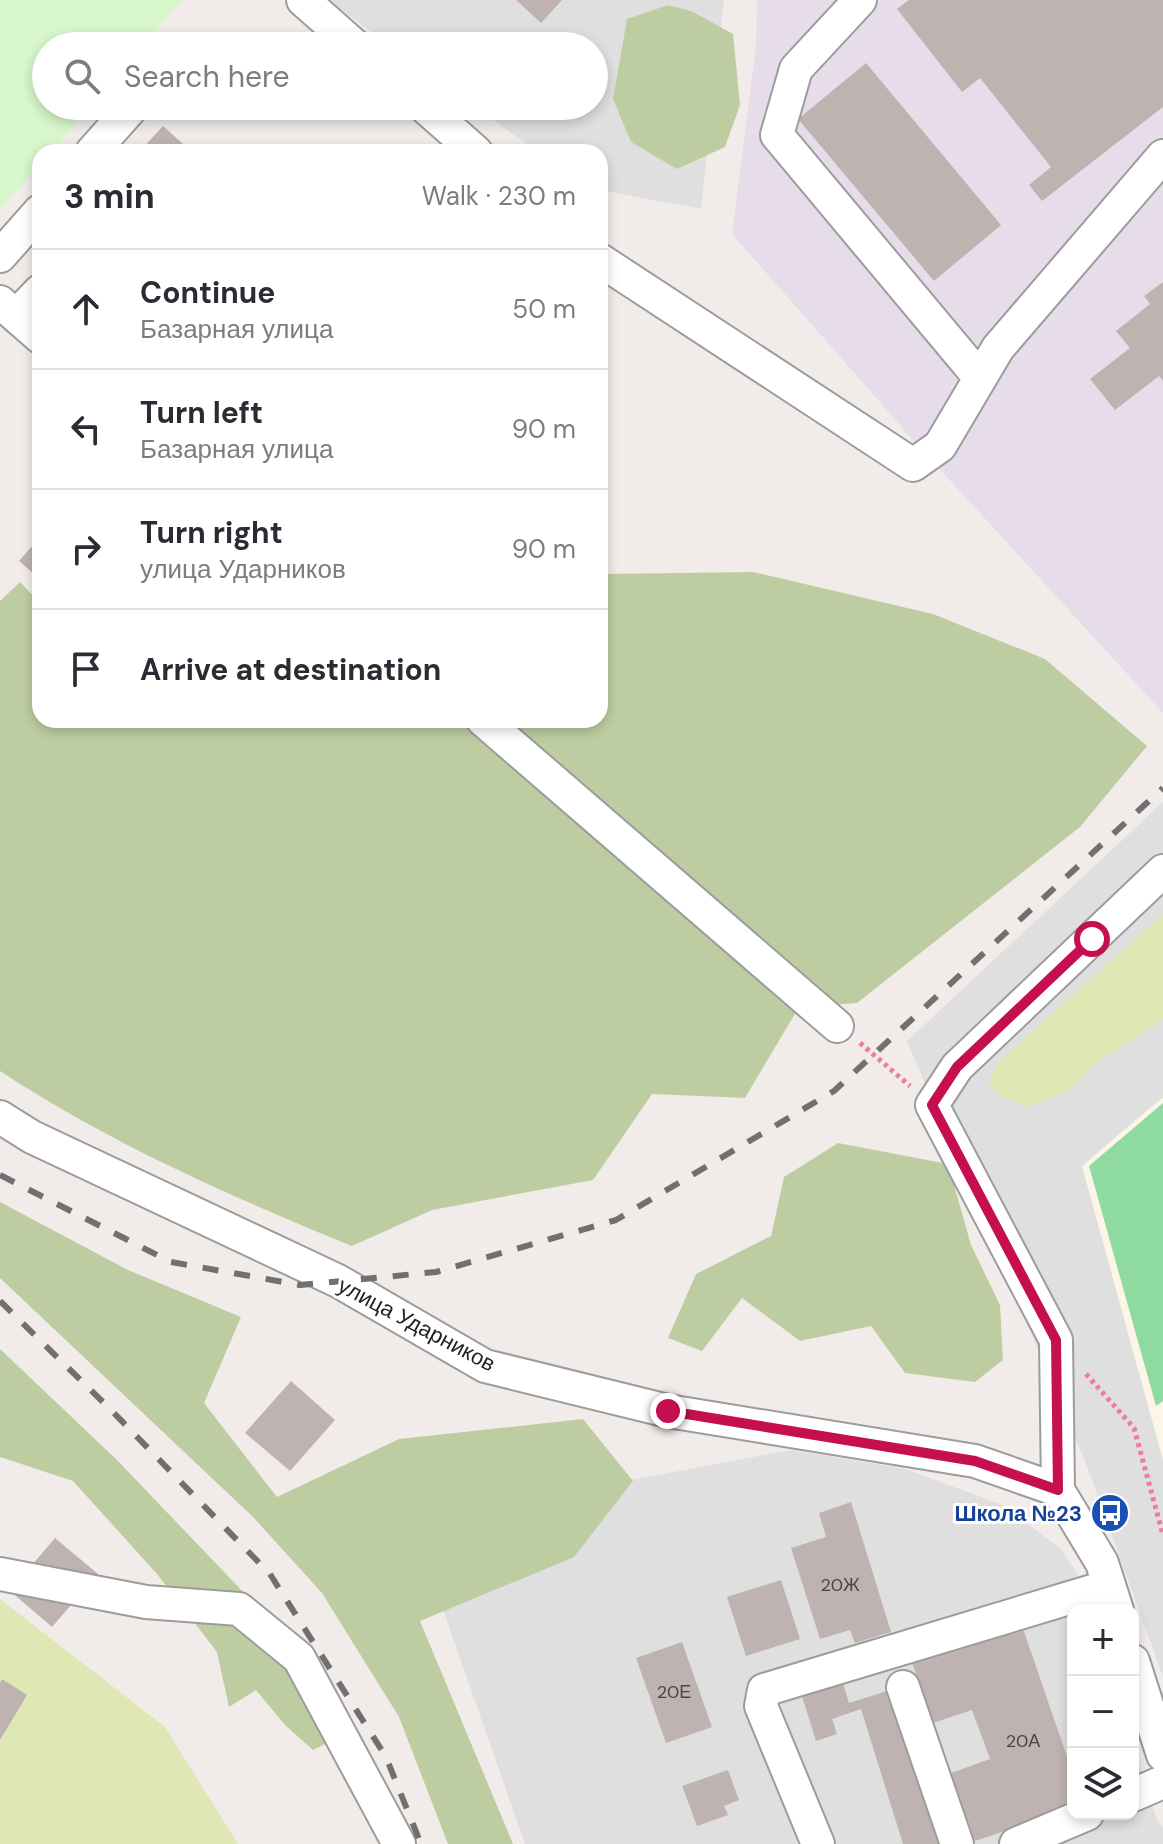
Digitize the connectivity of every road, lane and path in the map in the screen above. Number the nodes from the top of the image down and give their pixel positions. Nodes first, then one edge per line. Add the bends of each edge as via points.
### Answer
1 (303, 0) edge
2 (860, 0) edge
3 (339, 32) edge
4 (121, 120) edge
5 (440, 120) edge
6 (99, 144) edge
7 (467, 144) edge
8 (1163, 156) edge
9 (32, 220) edge
10 (0, 256) edge
11 (608, 265) edge
12 (32, 301) edge
13 (19, 318) edge
14 (980, 378) junction
15 (492, 728) edge
16 (1163, 871) edge
17 (837, 1026) joint
18 (932, 1105) junction
19 (0, 1117) edge
20 (1056, 1340) junction
21 (1058, 1490) junction
22 (1163, 1535) edge
23 (0, 1574) edge
24 (1113, 1598) edge
25 (1138, 1676) edge
26 (903, 1687) dead end
27 (1163, 1755) edge
28 (1163, 1782) edge
29 (1139, 1792) edge
30 (1073, 1820) edge
31 (399, 1844) edge
32 (818, 1844) edge
33 (957, 1844) edge
34 (1016, 1844) edge

1 - 3 street
2 - 14 street via 796,69 777,135
4 - 6 street
5 - 7 street
8 - 14 street via 998,348
9 - 10 street
11 - 14 street via 913,465 940,446
12 - 13 street
15 - 17 street
16 - 18 street via 957,1067
17 - 18 path
18 - 20 street
19 - 21 street, улица Ударников via 32,1137 338,1281 485,1366 668,1411 975,1461
20 - 21 street
20 - 22 path via 1134,1428
21 - 24 street via 1102,1563
23 - 31 street via 146,1602 239,1609 299,1658
24 - 32 street via 764,1690 761,1706
25 - 27 street
26 - 33 street
28 - 29 street
30 - 34 street

